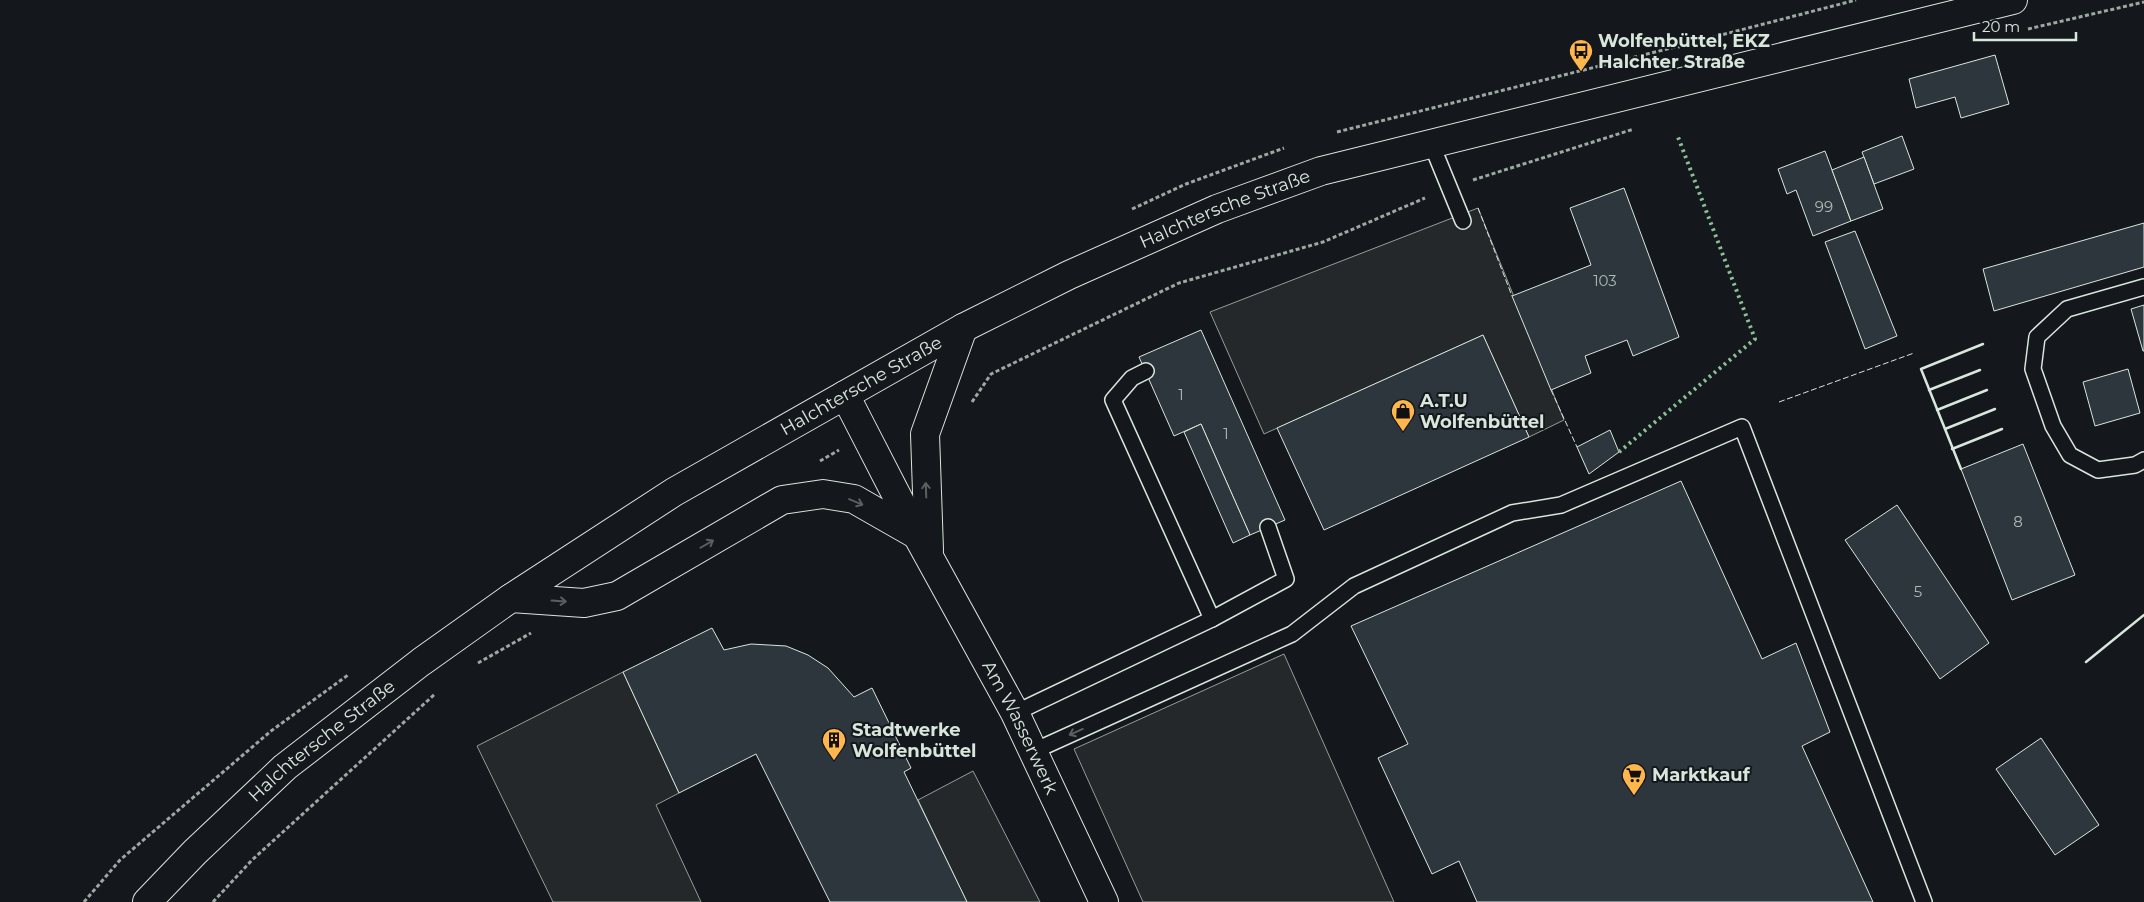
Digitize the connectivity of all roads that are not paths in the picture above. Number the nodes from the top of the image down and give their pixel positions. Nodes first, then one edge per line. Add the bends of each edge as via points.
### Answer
1 (2013, 0) edge
2 (1431, 144) junction
3 (1463, 221) dead end
4 (2144, 287) edge
5 (963, 328) junction
6 (1146, 371) dead end
7 (845, 395) junction
8 (2144, 460) edge
9 (1268, 527) dead end
10 (923, 546) junction
11 (511, 598) junction
12 (1212, 619) junction
13 (1015, 713) junction
14 (1034, 751) junction
15 (147, 902) edge
16 (1104, 902) edge
17 (1924, 902) edge

1 - 2 main road, Halchtersche Straße
2 - 3 lane
2 - 5 main road, Halchtersche Straße via 1321,171 1217,209 1069,275
4 - 8 lane via 2067,309 2037,337 2033,369 2053,426 2070,455 2098,470 2136,465
5 - 7 main road, Halchtersche Straße
10 -> 5 main road, Am Wasserwerk via 925,434
6 - 12 lane via 1132,378 1113,400
7 - 10 main road, Am Wasserwerk
7 - 11 main road, Halchtersche Straße via 674,492
9 - 12 lane via 1286,579
11 -> 10 main road via 584,603 617,596 782,500 823,494 854,499
10 - 13 main road, Am Wasserwerk
11 - 15 main road, Halchtersche Straße via 421,662 285,767
12 - 13 lane
13 - 14 main road, Am Wasserwerk
14 - 16 main road, Am Wasserwerk
17 -> 14 lane via 1742,427 1561,505 1503,517 1354,586 1292,634

